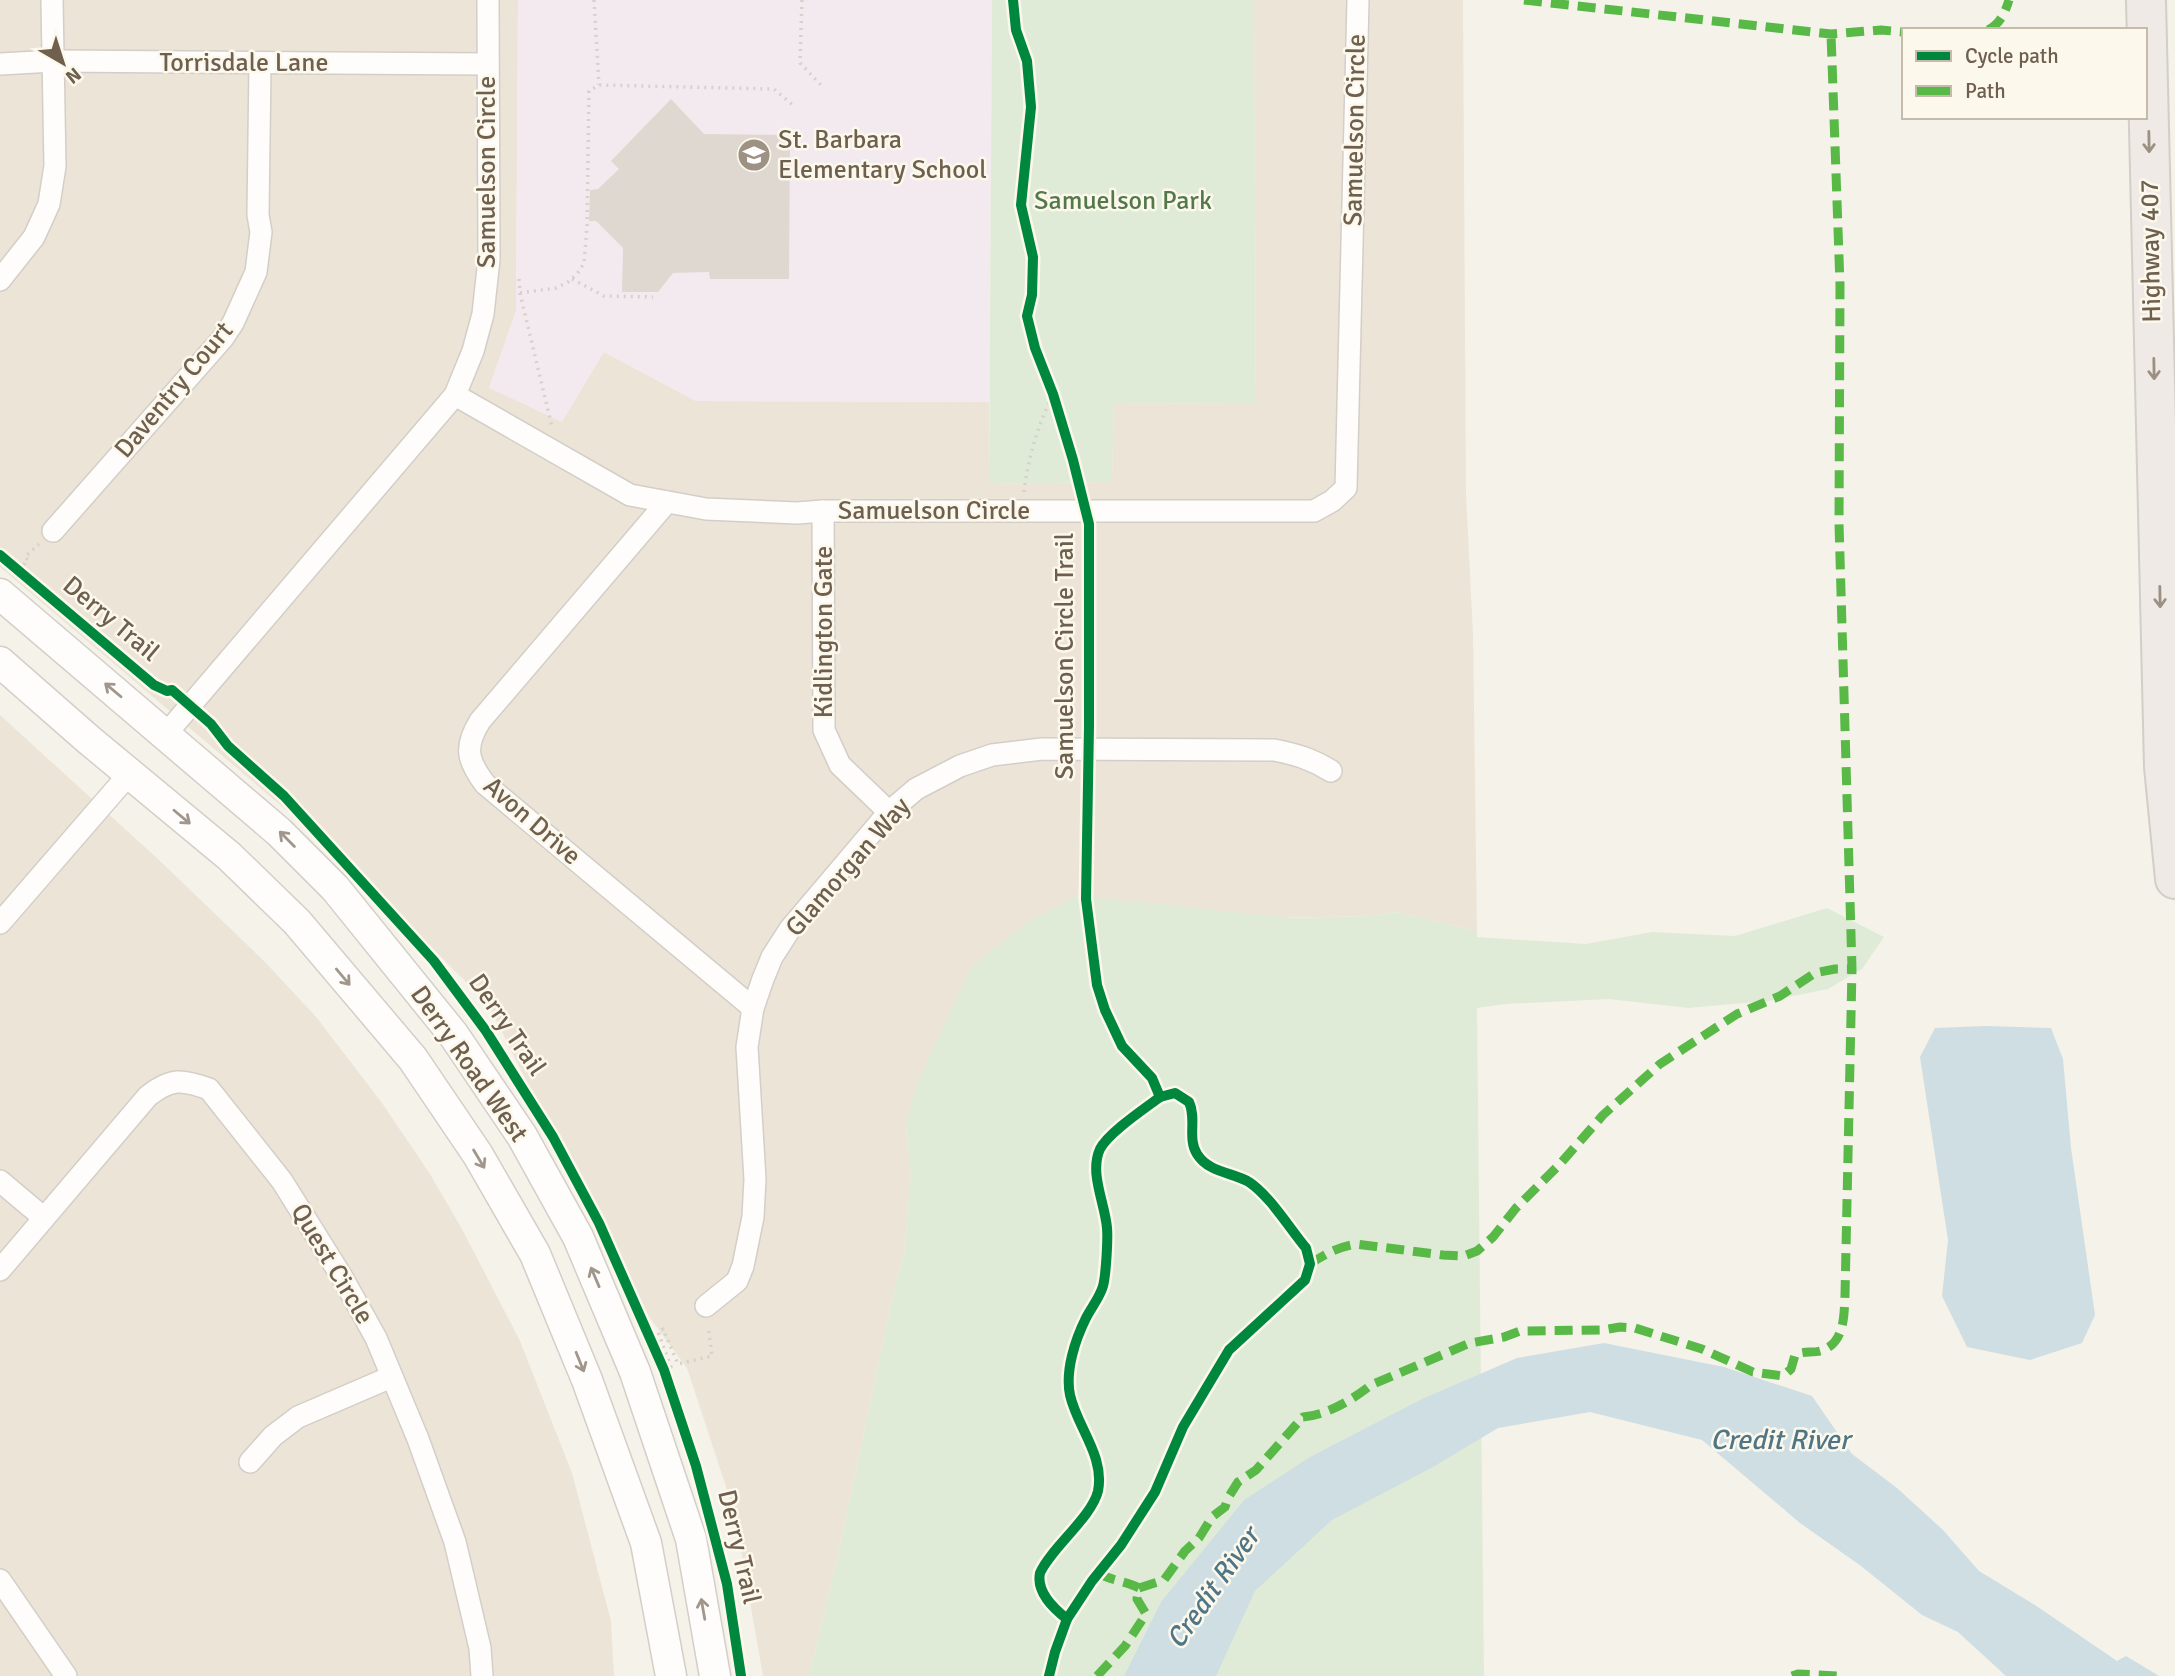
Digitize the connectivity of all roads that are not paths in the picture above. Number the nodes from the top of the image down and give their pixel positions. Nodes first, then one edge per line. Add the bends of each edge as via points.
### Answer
1 (51, 0) edge
2 (488, 0) edge
3 (1358, 0) edge
4 (2146, 0) edge
5 (2147, 28) edge
6 (2147, 43) edge
7 (54, 61) junction
8 (0, 64) edge
9 (260, 64) junction
10 (488, 64) junction
11 (0, 280) edge
12 (455, 395) junction
13 (667, 502) junction
14 (824, 511) junction
15 (53, 530) road end
16 (0, 594) edge
17 (0, 662) edge
18 (166, 734) junction
19 (1331, 771) dead end
20 (130, 773) junction
21 (889, 812) junction
22 (2175, 879) edge
23 (0, 923) edge
24 (753, 1008) junction
25 (0, 1181) edge
26 (44, 1218) junction
27 (0, 1270) edge
28 (706, 1306) road end
29 (391, 1377) junction
30 (250, 1462) dead end
31 (0, 1580) edge
32 (66, 1676) edge
33 (482, 1676) edge
34 (671, 1676) edge
35 (715, 1676) edge

1 - 7 street
2 - 10 street, Samuelson Circle
3 - 14 street, Samuelson Circle via 1346,488 1314,511
4 -> 5 highway, Highway 407
6 -> 22 highway, Highway 407 via 2164,767
7 - 8 street, Torrisdale Lane
7 - 9 street, Torrisdale Lane
7 - 11 street via 55,166 49,204 34,237
9 - 10 street, Torrisdale Lane
9 - 15 street, Daventry Court via 261,232 250,288 223,338
10 - 12 street, Samuelson Circle via 487,282 480,327
12 - 13 street, Samuelson Circle via 630,495
12 - 18 street
13 - 14 street, Samuelson Circle via 706,509
13 - 24 street, Avon Drive via 480,721 468,753 485,784
14 - 21 street, Kidlington Gate via 824,730 840,765
18 -> 16 main road, Derry Road West
17 - 20 main road, Derry Road West
35 -> 18 main road, Derry Road West via 691,1539 635,1372 578,1237 522,1136 453,1034 335,887 279,831
19 - 21 street, Glamorgan Way via 1300,755 1274,750 1042,749 992,755 960,766 916,789
20 - 23 street
20 -> 34 main road, Derry Road West via 229,856 297,922 413,1059 478,1155 535,1254 587,1380 646,1543
21 - 24 street, Glamorgan Way via 790,929 772,957
24 - 28 street, Glamorgan Way via 747,1047 753,1217 737,1281
25 - 26 street
26 - 27 street, Quest Circle
26 - 29 street, Quest Circle via 164,1083 209,1088 303,1213 376,1338
29 - 30 street via 298,1417
29 - 33 street, Quest Circle via 455,1542 480,1648
31 - 32 street

